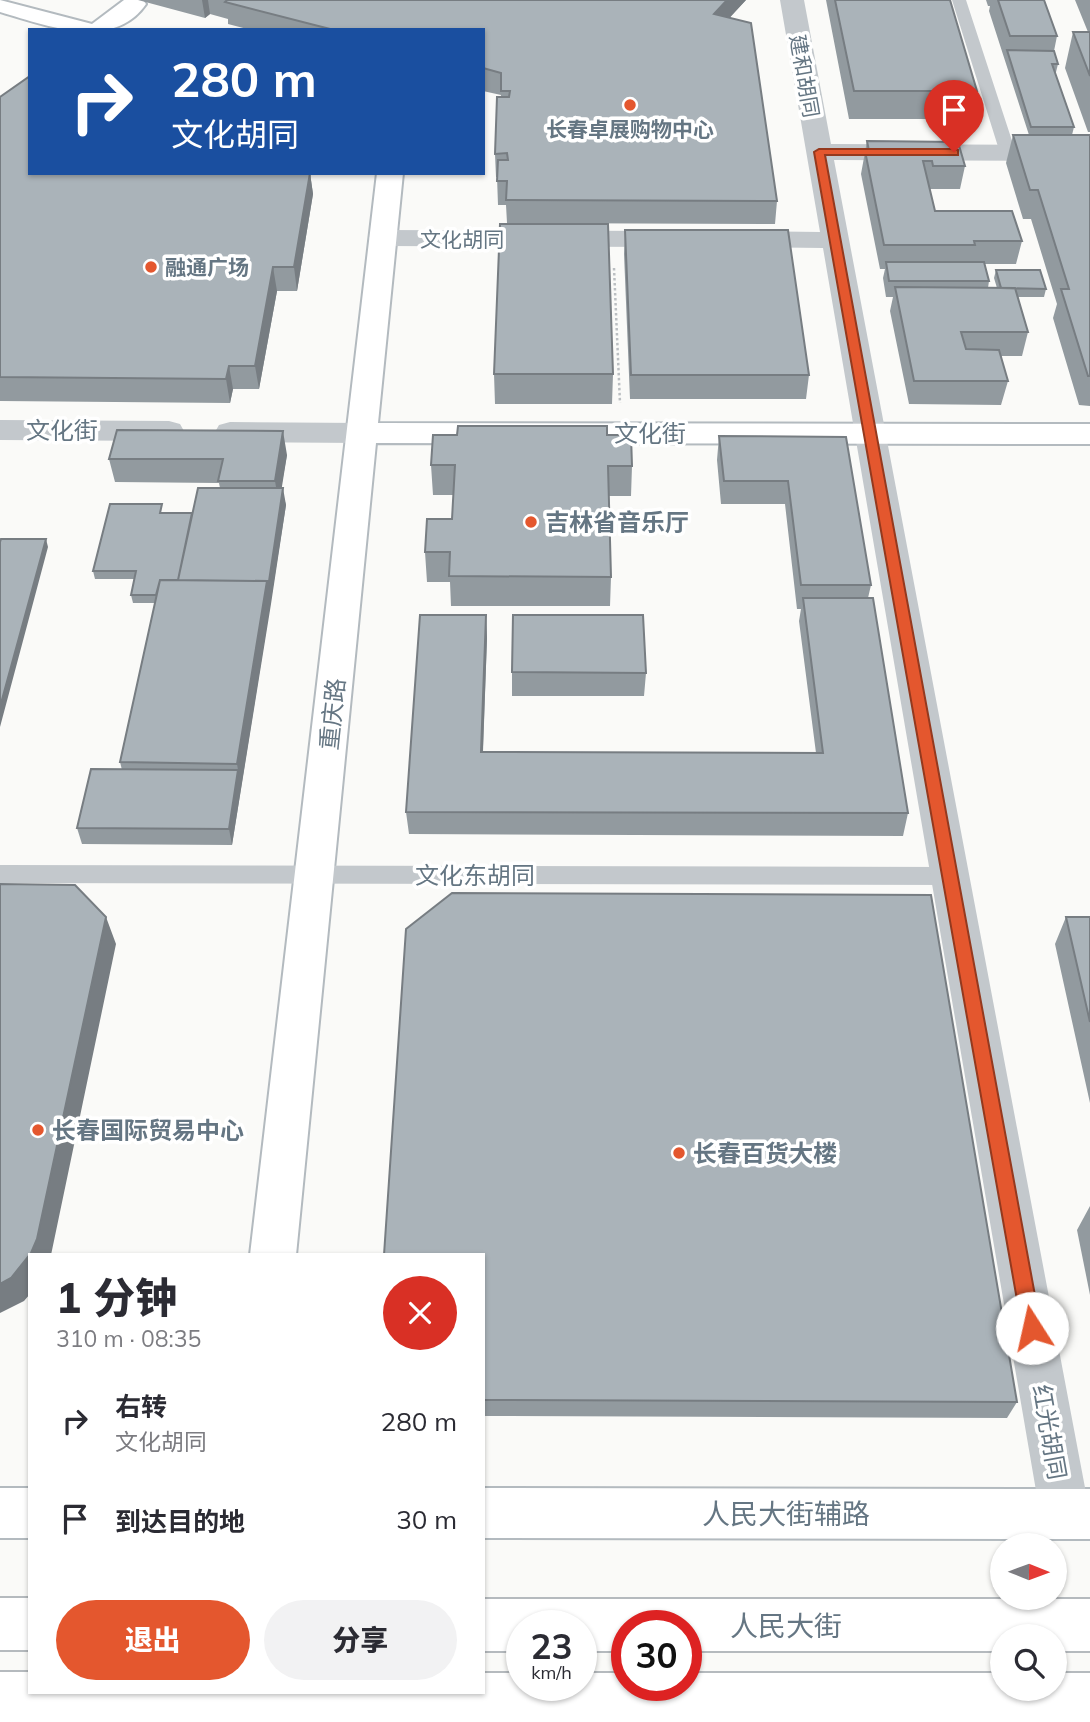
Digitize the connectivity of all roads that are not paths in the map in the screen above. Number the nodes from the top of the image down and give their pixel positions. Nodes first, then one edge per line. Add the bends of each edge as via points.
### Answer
1 (792, 0) edge
2 (959, 0) edge
3 (134, 4) dead end
4 (0, 5) edge
5 (82, 28) edge
6 (102, 28) edge
7 (819, 152) junction
8 (1008, 153) junction
9 (1090, 153) edge
10 (390, 175) edge
11 (383, 239) junction
12 (835, 240) junction
13 (0, 430) edge
14 (362, 433) junction
15 (870, 433) junction
16 (1090, 434) edge
17 (0, 874) edge
18 (314, 874) junction
19 (950, 876) junction
20 (273, 1253) edge
21 (0, 1513) edge
22 (28, 1513) edge
23 (485, 1513) edge
24 (1078, 1514) edge
25 (0, 1624) edge
26 (28, 1624) edge
27 (485, 1625) edge
28 (1090, 1625) edge
29 (0, 1699) edge
30 (1090, 1700) edge
31 (224, 1705) edge

1 - 7 street, 建和胡同
2 - 8 lane
3 - 6 main road
4 - 5 main road
7 - 8 street
7 - 12 street, 红光胡同
8 - 9 street
10 - 11 main road, 重庆路
11 - 12 street, 文化胡同
11 - 14 main road, 重庆路
12 - 15 street, 红光胡同
13 - 14 street, 文化街
14 - 15 main road, 文化街
14 - 18 main road, 重庆路
15 - 16 main road, 文化街
15 - 19 street, 红光胡同
17 - 18 lane, 文化东胡同
18 - 19 lane, 文化东胡同
18 - 20 main road, 重庆路
19 - 24 street, 红光胡同
21 - 22 main road
23 - 24 main road, 人民大街辅路
25 - 26 main road
27 - 28 main road, 人民大街
29 - 31 main road
30 - 31 main road

